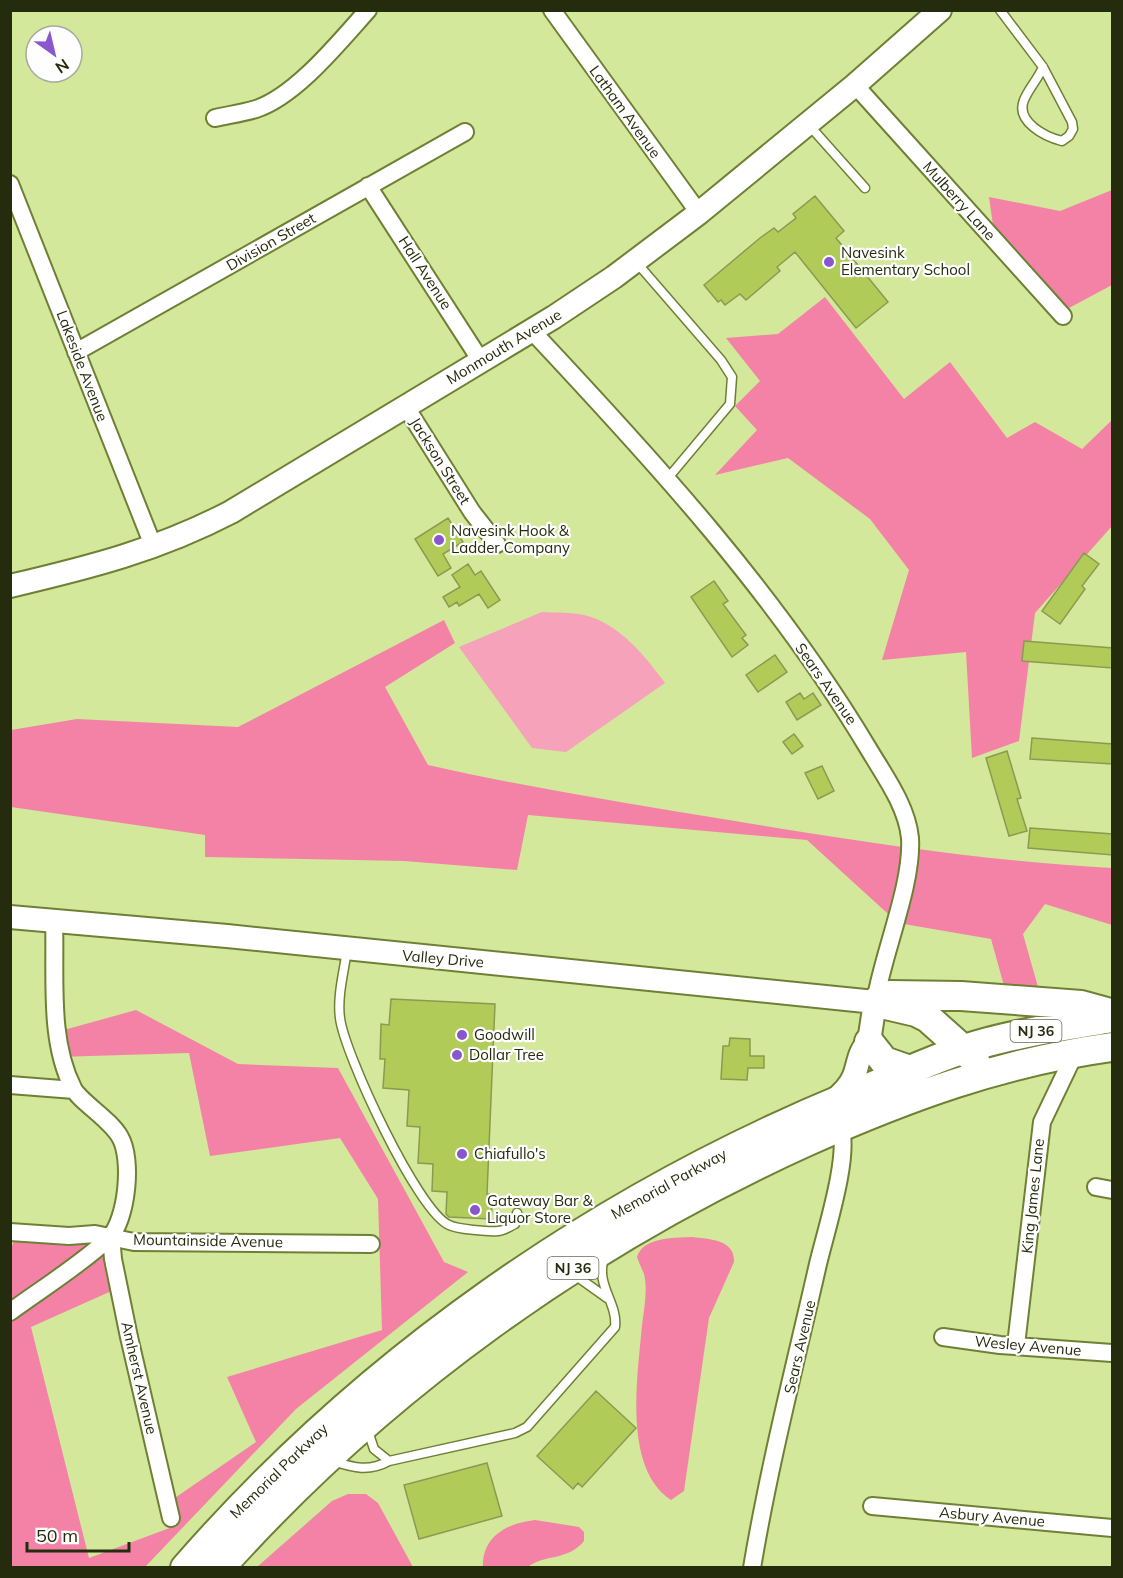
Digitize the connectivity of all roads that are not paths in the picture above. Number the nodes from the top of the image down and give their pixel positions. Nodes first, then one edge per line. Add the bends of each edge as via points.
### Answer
1 (368, 10) edge
2 (552, 10) edge
3 (940, 10) edge
4 (1000, 10) edge
5 (1043, 67) junction
6 (855, 86) junction
7 (214, 118) dead end
8 (808, 124) junction
9 (465, 132) dead end
10 (10, 184) edge
11 (368, 186) junction
12 (865, 188) dead end
13 (699, 213) junction
14 (634, 261) junction
15 (1063, 316) dead end
16 (532, 331) junction
17 (76, 352) junction
18 (481, 361) junction
19 (406, 407) junction
20 (668, 478) junction
21 (497, 544) dead end
22 (154, 548) junction
23 (10, 585) edge
24 (10, 917) edge
25 (54, 921) junction
26 (346, 949) junction
27 (875, 1002) junction
28 (1113, 1016) edge
29 (869, 1042) junction
30 (1113, 1047) edge
31 (962, 1050) junction
32 (1075, 1053) junction
33 (907, 1069) junction
34 (992, 1070) junction
35 (10, 1085) edge
36 (74, 1090) junction
37 (835, 1115) junction
38 (518, 1214) dead end
39 (10, 1232) edge
40 (111, 1236) junction
41 (371, 1244) dead end
42 (608, 1247) junction
43 (561, 1276) junction
44 (607, 1298) junction
45 (10, 1312) edge
46 (943, 1337) dead end
47 (1016, 1345) junction
48 (1113, 1353) edge
49 (367, 1424) junction
50 (327, 1459) junction
51 (389, 1461) junction
52 (872, 1506) dead end
53 (171, 1518) dead end
54 (1113, 1528) edge
55 (185, 1568) edge
56 (220, 1568) edge
57 (752, 1568) edge

1 - 7 street via 331,52 291,87 258,109
2 - 13 street, Latham Avenue
3 - 6 street, Monmouth Avenue
4 - 5 lane
5 - 5 lane via 1024,101 1025,118 1041,134 1062,141 1073,129 1072,122
6 - 8 street, Monmouth Avenue
6 - 15 street, Mulberry Lane
8 - 12 lane
8 - 13 street, Monmouth Avenue
9 - 11 street, Division Street
10 - 17 street, Lakeside Avenue
11 - 17 street, Division Street
11 - 18 street, Hall Avenue
13 - 14 street, Monmouth Avenue
14 - 16 street, Monmouth Avenue
14 - 20 lane via 732,377 730,404
16 - 18 street, Monmouth Avenue
16 - 20 street, Sears Avenue
17 - 22 street, Lakeside Avenue
18 - 19 street, Monmouth Avenue
19 - 21 street, Jackson Street via 472,512
19 - 22 street, Monmouth Avenue via 231,512
20 - 27 street, Sears Avenue via 813,663 895,792 908,829 910,860
22 - 23 street, Monmouth Avenue
24 - 25 street, Valley Drive
25 - 26 street, Valley Drive
25 - 36 street via 57,1029
26 - 27 street, Valley Drive
26 - 38 lane via 339,1016 343,1032 364,1088 416,1188 448,1225 499,1232 515,1224
27 - 28 highway via 890,995 961,996 1081,1005
27 - 29 street, Sears Avenue
27 - 31 highway via 928,1018
28 - 31 highway, Memorial Parkway / NJ 36 via 1028,1032
29 - 33 highway via 884,1061
29 - 37 street, Sears Avenue via 861,1049 854,1077
30 - 32 highway, Memorial Parkway / NJ 36
31 - 33 highway, Memorial Parkway / NJ 36
31 - 34 highway
32 - 34 highway, Memorial Parkway / NJ 36
32 - 47 street, King James Lane via 1040,1132
33 - 37 highway, Memorial Parkway / NJ 36
34 - 37 highway, Memorial Parkway / NJ 36 via 895,1103
35 - 36 street
36 - 40 street via 108,1122 126,1152 127,1187
37 - 42 highway, Memorial Parkway / NJ 36
37 - 55 highway, Memorial Parkway / NJ 36 via 731,1150 589,1229 496,1290 349,1405 249,1500
37 - 57 street, Sears Avenue via 845,1138 766,1489
39 - 40 street, Mountainside Avenue
40 - 41 street, Mountainside Avenue via 134,1242
40 - 45 street
40 - 53 street, Amherst Avenue via 129,1337
42 - 43 highway, Memorial Parkway / NJ 36
42 - 44 lane via 601,1266
43 - 44 lane via 579,1278
43 - 49 highway, Memorial Parkway / NJ 36 via 452,1354
44 - 51 lane via 617,1315 615,1327 527,1427
46 - 47 street, Wesley Avenue
47 - 48 street, Wesley Avenue
49 - 50 highway, Memorial Parkway / NJ 36
49 - 51 lane via 374,1449
50 - 51 lane via 362,1469 376,1468
50 - 56 highway, Memorial Parkway / NJ 36
52 - 54 street, Asbury Avenue

